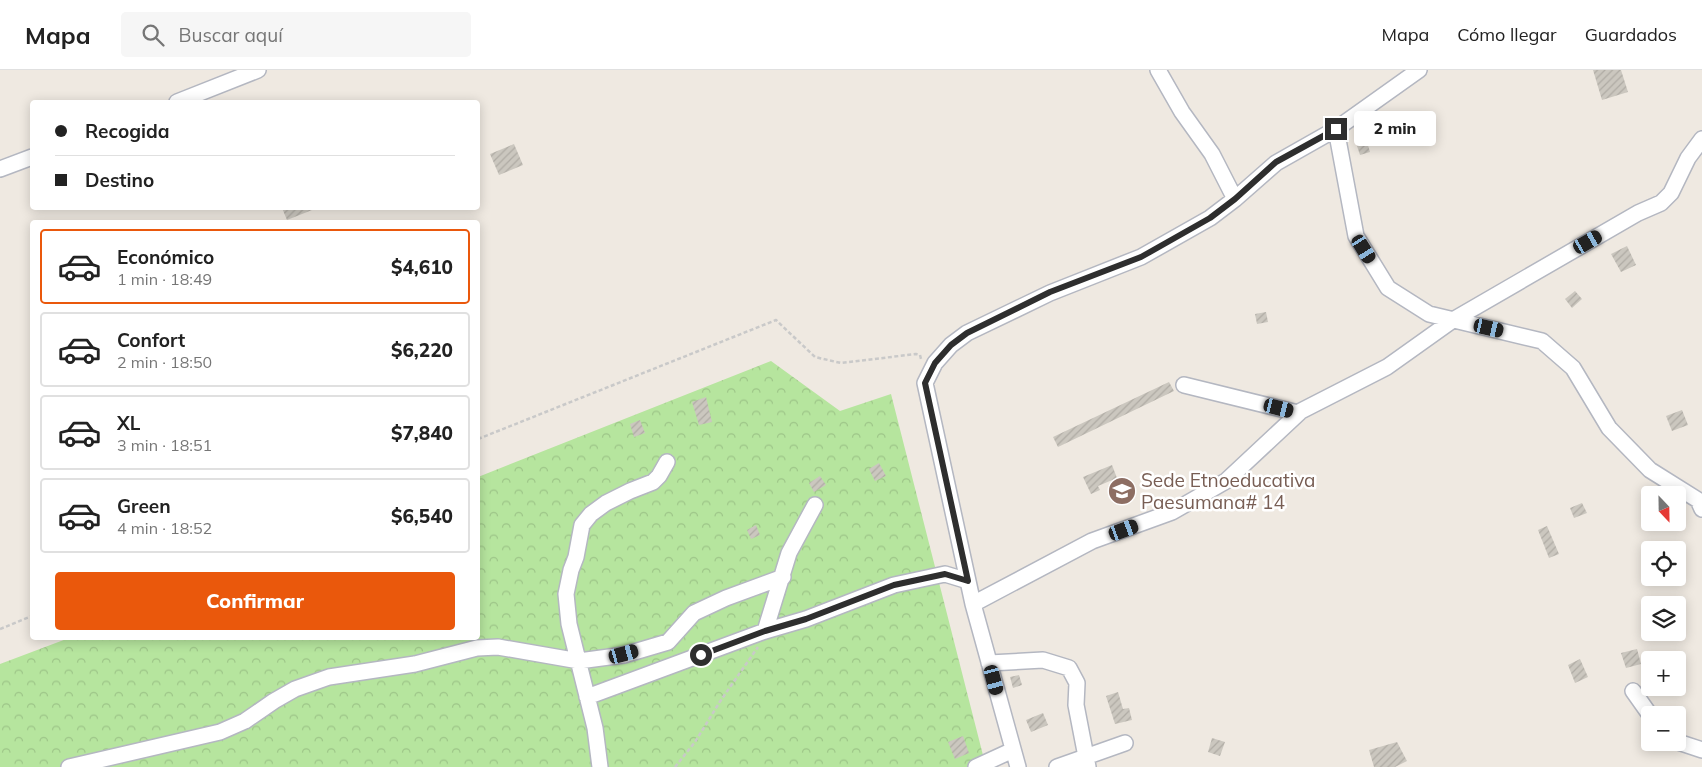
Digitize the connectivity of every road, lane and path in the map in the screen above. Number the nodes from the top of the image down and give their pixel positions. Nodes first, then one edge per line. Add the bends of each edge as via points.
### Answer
1 (258, 70) edge
2 (1158, 70) edge
3 (1419, 70) edge
4 (182, 100) edge
5 (1336, 129) junction
6 (1702, 139) edge
7 (30, 158) edge
8 (0, 169) edge
9 (1235, 199) junction
10 (1453, 320) junction
11 (925, 383) junction
12 (1184, 385) dead end
13 (1298, 413) junction
14 (480, 438) edge
15 (667, 462) dead end
16 (815, 505) dead end
17 (1702, 509) edge
18 (783, 577) junction
19 (968, 581) junction
20 (973, 604) junction
21 (30, 617) edge
22 (0, 629) edge
23 (765, 631) junction
24 (579, 661) junction
25 (989, 663) junction
26 (1633, 691) dead end
27 (587, 697) junction
28 (1644, 706) edge
29 (1125, 743) dead end
30 (1686, 745) edge
31 (1012, 750) junction
32 (1702, 750) edge
33 (1087, 762) edge
34 (69, 767) edge
35 (600, 767) edge
36 (675, 767) edge
37 (976, 767) edge
38 (1018, 767) edge
39 (1057, 767) edge

1 - 4 street
2 - 9 street via 1182,112 1212,154
3 - 5 street
5 - 9 street via 1276,162
5 - 10 street via 1356,236 1388,288 1429,314
6 - 10 street via 1661,203 1638,213
7 - 8 street
9 - 11 street via 1210,218 1141,257 1050,292 967,333 935,363
10 - 13 street via 1387,367
10 - 17 street via 1542,341 1574,368 1609,428 1650,470 1698,500
11 - 14 path via 920,355 841,363 815,357 776,320
11 - 19 street
12 - 13 street
13 - 20 street via 1226,481 1172,512 1092,541
15 - 24 street via 653,482 606,503 582,525 566,594 569,624
16 - 18 street via 789,553
18 - 23 street
18 - 24 street via 694,613 664,644
19 - 20 street
19 - 23 street via 945,574 894,585
20 - 25 street
21 - 22 path
23 - 27 street
23 - 36 path via 761,644
24 - 27 street
24 - 34 street via 498,647 477,648 415,664 330,677 295,688 245,721 220,732
25 - 31 street
25 - 33 street via 1043,660 1069,668 1076,683 1076,705
26 - 28 street
27 - 35 street
29 - 33 street
30 - 32 street
31 - 37 street
31 - 38 street
33 - 39 street

